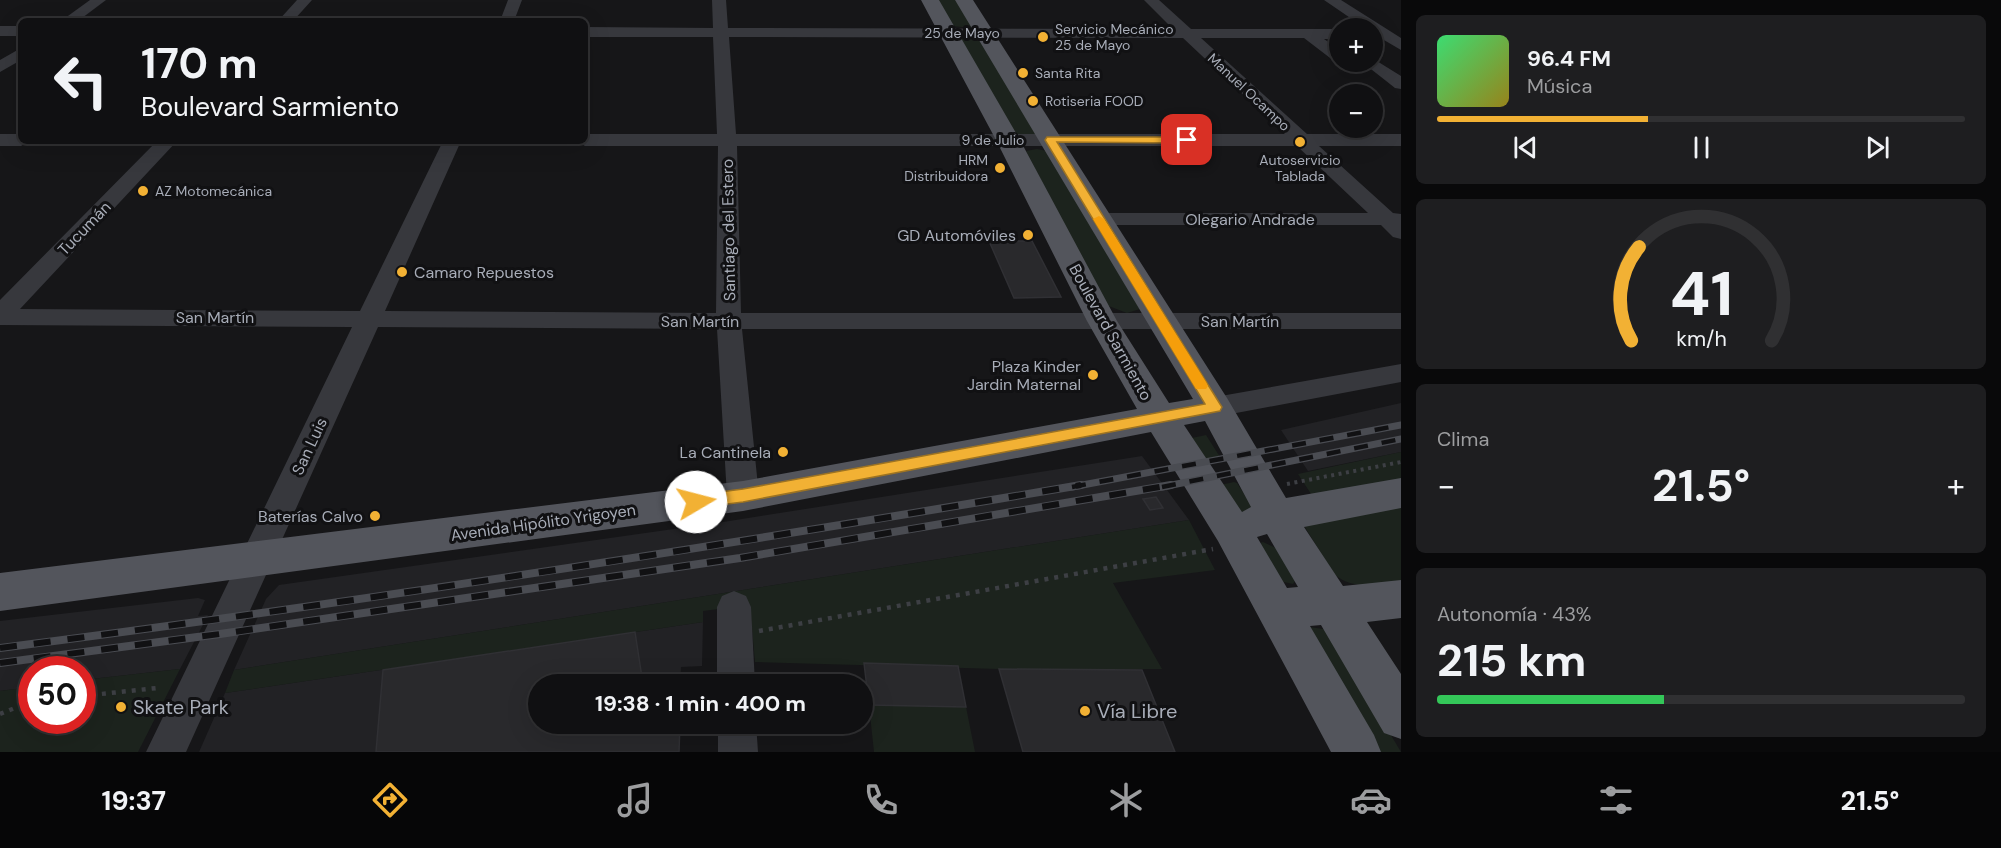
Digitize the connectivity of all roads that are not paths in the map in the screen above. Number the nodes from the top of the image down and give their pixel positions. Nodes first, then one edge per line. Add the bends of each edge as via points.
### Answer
1 (99, 0) edge
2 (305, 0) edge
3 (515, 0) edge
4 (719, 0) edge
5 (930, 0) edge
6 (964, 0) edge
7 (1151, 0) edge
8 (1331, 0) edge
9 (72, 18) edge
10 (288, 18) edge
11 (508, 18) edge
12 (1356, 18) edge
13 (0, 31) edge
14 (18, 31) edge
15 (588, 32) edge
16 (720, 32) junction
17 (948, 33) junction
18 (985, 33) junction
19 (1185, 33) junction
20 (1308, 34) junction
21 (1329, 35) edge
22 (1383, 35) edge
23 (1401, 35) edge
24 (1383, 37) edge
25 (1401, 45) edge
26 (1329, 50) edge
27 (18, 55) edge
28 (0, 67) edge
29 (1383, 71) edge
30 (1358, 72) edge
31 (1367, 79) dead end
32 (1401, 84) edge
33 (0, 140) edge
34 (18, 140) edge
35 (588, 140) edge
36 (727, 140) junction
37 (1008, 140) junction
38 (1050, 140) junction
39 (1302, 140) junction
40 (1401, 140) edge
41 (165, 144) edge
42 (451, 144) edge
43 (1099, 219) junction
44 (1396, 224) edge
45 (0, 316) edge
46 (369, 318) junction
47 (729, 321) junction
48 (1102, 321) junction
49 (1161, 321) junction
50 (1401, 321) edge
51 (1401, 374) edge
52 (1215, 407) junction
53 (1161, 418) junction
54 (1401, 493) edge
55 (743, 496) junction
56 (1279, 500) junction
57 (1236, 537) junction
58 (255, 561) junction
59 (0, 592) edge
60 (1401, 599) edge
61 (1333, 606) junction
62 (1276, 607) junction
63 (735, 621) road end
64 (736, 674) edge
65 (1401, 716) edge
66 (737, 734) edge
67 (166, 752) edge
68 (738, 752) edge
69 (1358, 752) edge

1 - 9 street
2 - 10 street
3 - 11 street
4 - 16 street, Santiago del Estero
5 - 17 main road, Boulevard Sarmiento
6 - 18 main road
7 - 19 street, Manuel Ocampo
8 - 12 street
13 - 14 street
15 - 16 street, 25 de Mayo
16 - 17 street, 25 de Mayo
16 - 36 street, Santiago del Estero
17 - 18 street, 25 de Mayo
17 - 37 main road, Boulevard Sarmiento
18 - 19 street, 25 de Mayo
18 - 38 main road
19 - 20 street, 25 de Mayo
19 - 39 street, Manuel Ocampo
20 - 21 street, 25 de Mayo
20 - 26 street
22 - 23 street
24 - 25 street
27 - 28 street
29 - 32 street
30 - 31 street
33 - 34 street
35 - 36 street, 9 de Julio
36 - 37 street, 9 de Julio
36 - 47 street, Santiago del Estero
37 - 38 street, 9 de Julio
37 - 48 main road, Boulevard Sarmiento
38 - 39 street, 9 de Julio
38 - 43 main road
39 - 40 street, 9 de Julio
39 - 44 street, Manuel Ocampo
41 - 45 street, Tucumán
42 - 46 street, San Luis
43 - 44 street, Olegario Andrade
43 - 49 main road
45 - 46 street, San Martín
46 - 47 street, San Martín
46 - 58 street, San Luis
47 - 48 street, San Martín
47 - 55 street, Santiago del Estero
48 - 49 street, San Martín
48 - 53 main road, Boulevard Sarmiento
49 - 50 street, San Martín
49 - 52 main road
51 - 52 street, Avenida Hipólito Yrigoyen
52 - 53 main road, Avenida Hipólito Yrigoyen
52 - 56 main road
53 - 55 main road, Avenida Hipólito Yrigoyen
53 - 57 main road, Boulevard Sarmiento
54 - 56 main road
55 - 58 main road, Avenida Hipólito Yrigoyen
56 - 57 main road
56 - 61 main road
57 - 62 main road, Boulevard Sarmiento
58 - 59 main road, Avenida Hipólito Yrigoyen
58 - 67 street, San Luis
60 - 61 main road
61 - 62 main road
61 - 65 main road
62 - 69 main road, Boulevard Sarmiento
63 - 64 street
66 - 68 street

